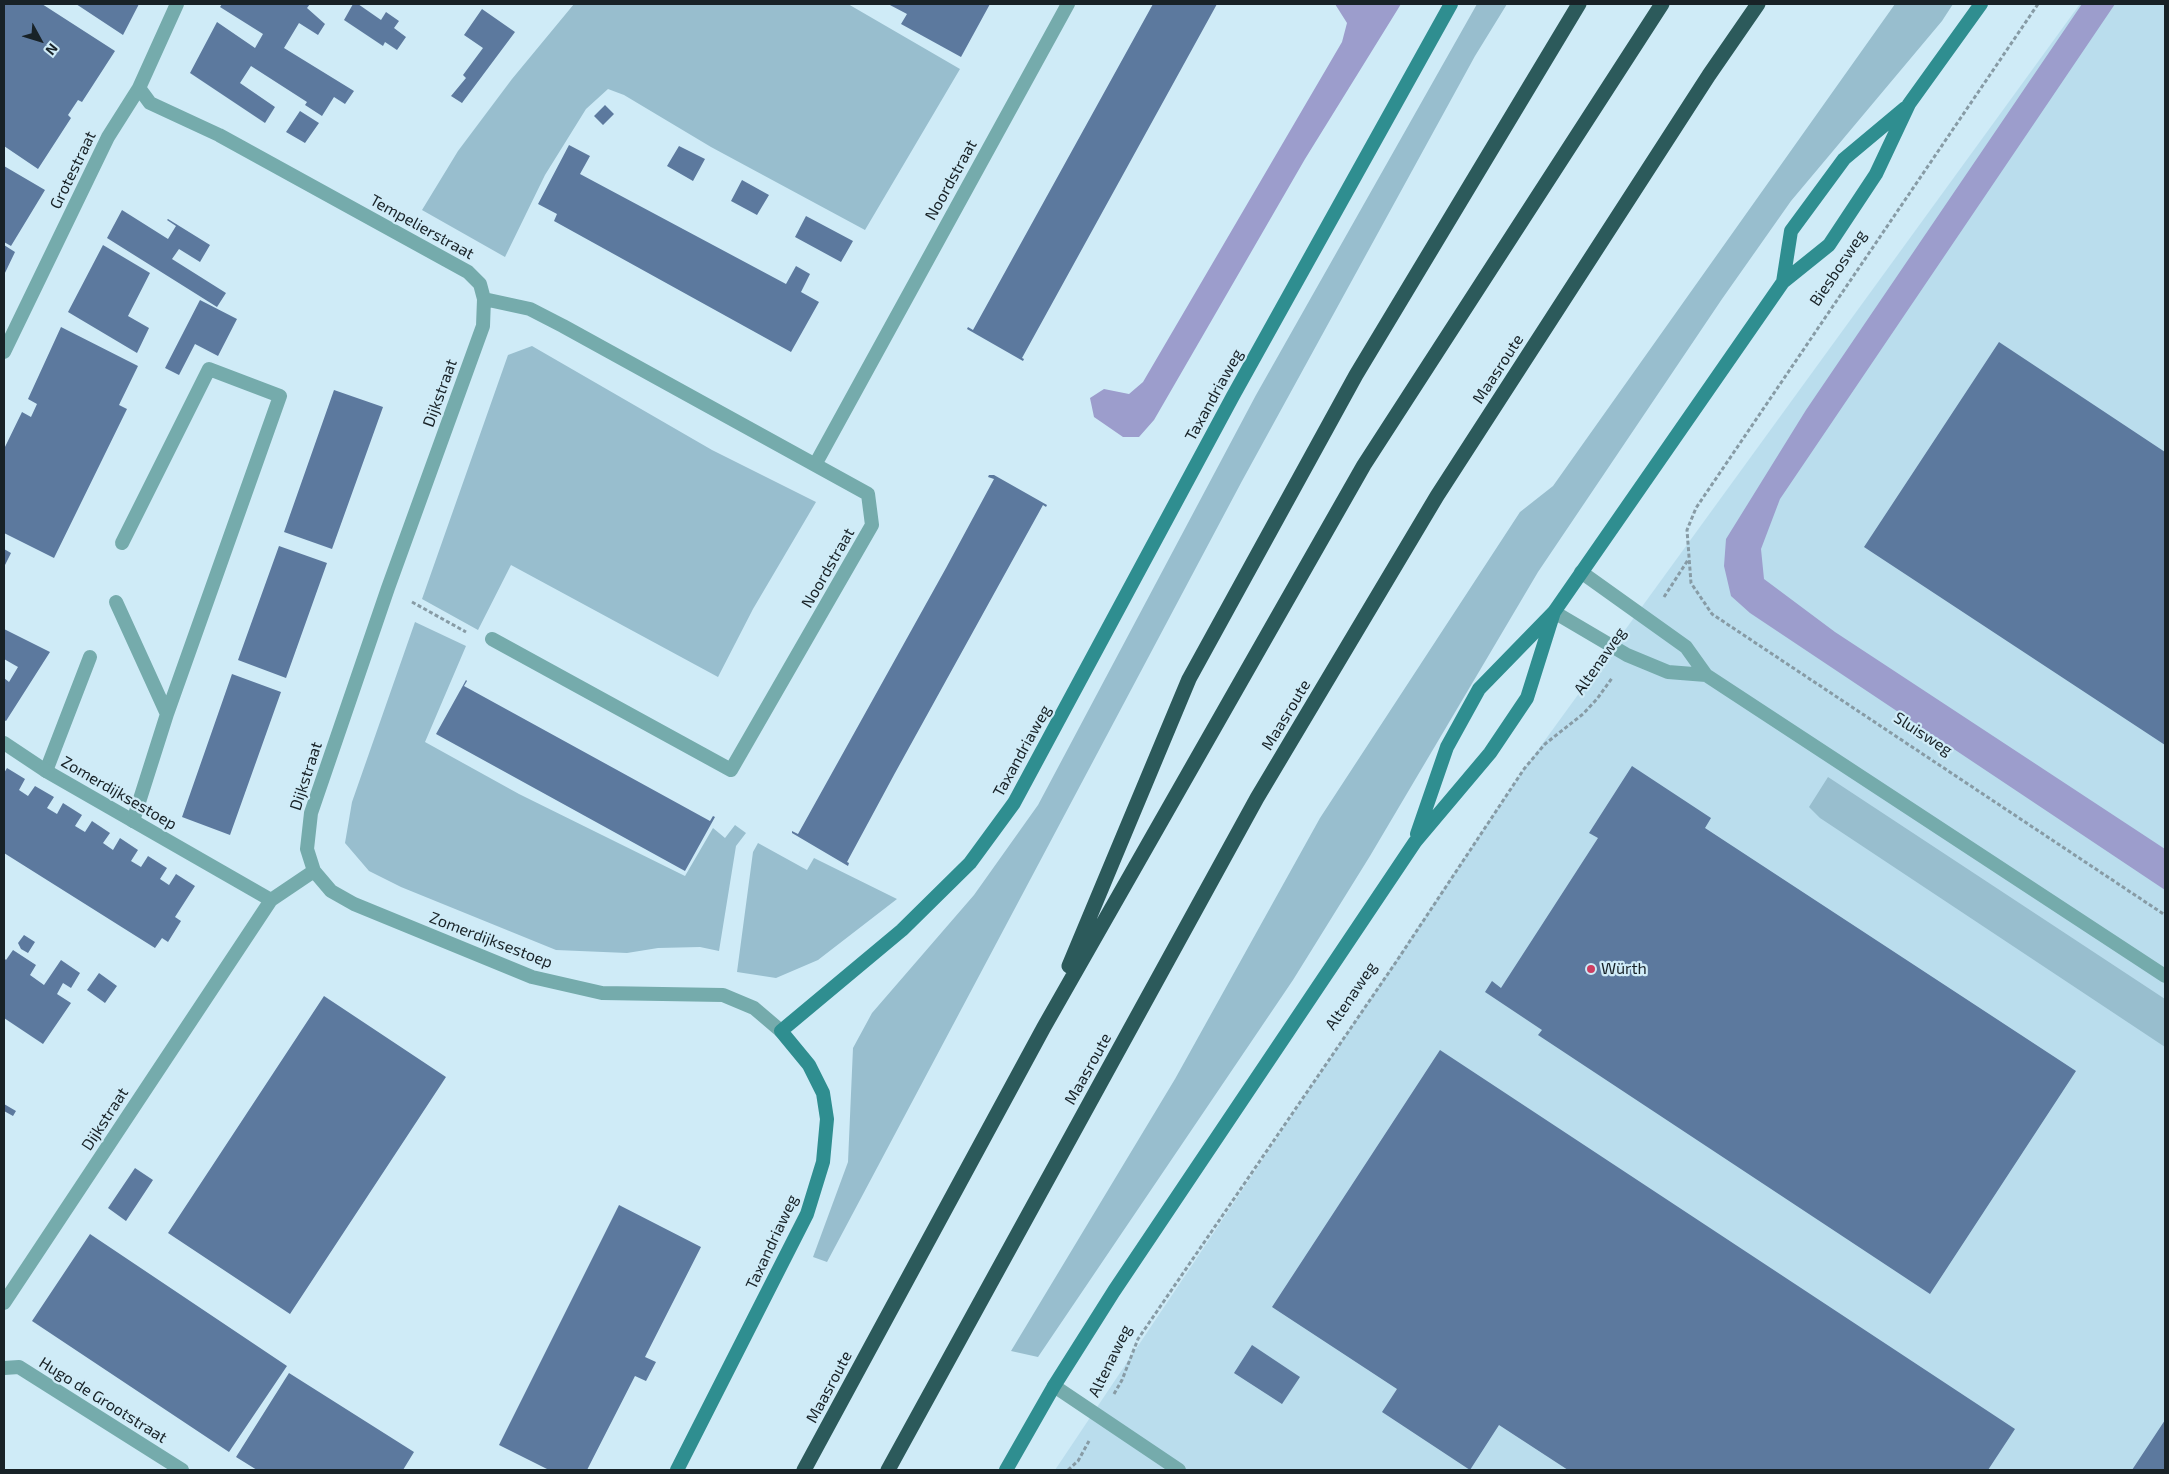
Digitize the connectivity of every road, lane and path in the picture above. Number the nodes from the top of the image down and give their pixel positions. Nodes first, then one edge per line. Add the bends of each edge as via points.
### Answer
1 (177, 4) edge
2 (1068, 4) edge
3 (1451, 4) edge
4 (1579, 4) edge
5 (1662, 4) edge
6 (1758, 4) edge
7 (1981, 4) edge
8 (2038, 4) edge
9 (139, 88) junction
10 (1910, 104) junction
11 (1783, 282) junction
12 (484, 299) junction
13 (4, 352) edge
14 (816, 463) junction
15 (122, 543) dead end
16 (1688, 560) junction
17 (1581, 572) junction
18 (388, 588) junction
19 (116, 602) dead end
20 (1554, 612) junction
21 (1649, 620) junction
22 (492, 639) joint
23 (1627, 655) junction
24 (90, 657) dead end
25 (1706, 675) junction
26 (166, 714) junction
27 (4, 743) edge
28 (46, 771) junction
29 (133, 821) junction
30 (1415, 842) junction
31 (314, 871) junction
32 (271, 900) junction
33 (2165, 915) edge
34 (2165, 976) edge
35 (1044, 1028) junction
36 (781, 1031) junction
37 (4, 1303) edge
38 (4, 1368) edge
39 (1054, 1386) junction
40 (1101, 1418) junction
41 (182, 1470) edge
42 (677, 1470) edge
43 (804, 1470) edge
44 (888, 1470) edge
45 (1006, 1470) edge
46 (1068, 1470) edge
47 (1179, 1470) edge

1 - 9 street, Grotestraat
2 - 14 street, Noordstraat
3 - 36 main road, Taxandriaweg via 1233,396 1014,803 970,863 902,930
4 - 35 highway via 1356,376 1189,679
5 - 35 highway, Maasroute via 1364,465
6 - 44 highway, Maasroute via 1437,496 1257,798
7 - 10 main road, Biesbosweg
8 - 16 path, Biesbosweg via 1696,508 1687,530
9 - 12 street, Tempelierstraat via 150,104 219,135 468,272 480,284
9 - 13 street, Grotestraat via 108,137
10 - 11 main road, Biesbosweg via 1876,174 1829,245
10 - 11 main road, Biesbosweg via 1844,159 1791,231
11 - 17 main road, Biesbosweg
12 - 14 street via 530,309
12 - 18 street, Dijkstraat via 483,326
14 - 22 street, Noordstraat via 868,494 872,525 731,770
15 - 26 street via 209,369 280,396
16 - 21 path, Altenaweg
16 - 33 path, Sluisweg via 1690,583 1712,614
17 - 20 main road, Altenaweg
17 - 21 street
18 - 22 path via 490,645
18 - 31 street, Dijkstraat via 311,813 307,849
19 - 26 street
20 - 23 street
20 - 30 main road, Altenaweg via 1527,698 1490,753
20 - 30 main road, Altenaweg via 1479,689 1447,747
21 - 25 street via 1686,646
23 - 25 street via 1668,672
23 - 40 path, Altenaweg via 1597,699 1545,744 1524,769 1138,1339 1122,1380
24 - 28 street
25 - 34 street
26 - 29 street
27 - 28 street, Zomerdijksestoep
28 - 29 street, Zomerdijksestoep
29 - 32 street, Zomerdijksestoep
30 - 39 main road, Altenaweg via 1114,1291
31 - 32 street, Dijkstraat
31 - 36 street, Zomerdijksestoep via 331,891 354,904 532,978 602,993 723,995 754,1008
32 - 37 street, Dijkstraat
35 - 43 highway, Maasroute
36 - 42 main road, Taxandriaweg via 809,1065 823,1093 827,1119 823,1162 807,1214
38 - 41 street, Hugo de Grootstraat via 19,1367
39 - 40 street
39 - 45 main road, Altenaweg
40 - 46 path, Altenaweg via 1078,1461
40 - 47 street

